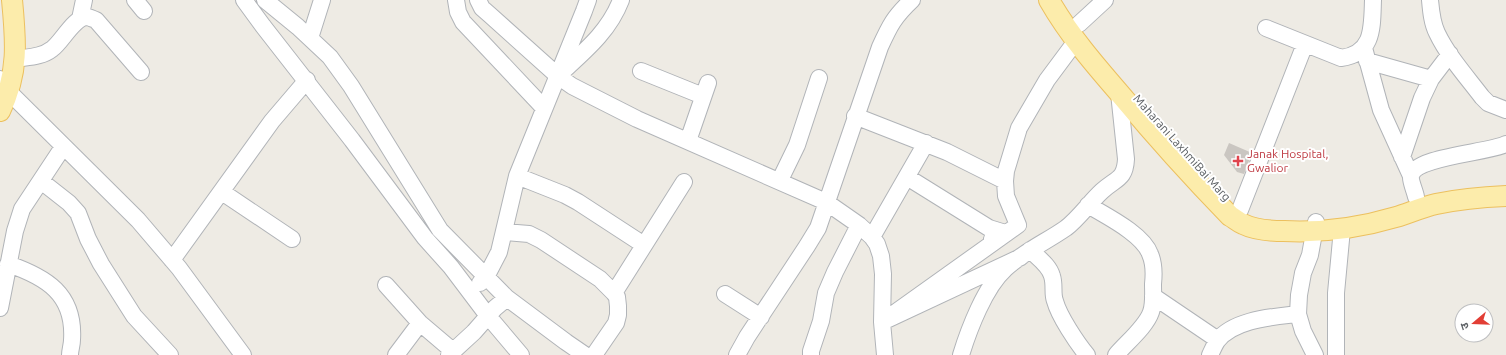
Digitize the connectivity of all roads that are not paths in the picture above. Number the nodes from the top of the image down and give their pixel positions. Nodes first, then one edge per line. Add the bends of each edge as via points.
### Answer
1 (12, 0) edge
2 (84, 0) edge
3 (244, 0) edge
4 (265, 0) edge
5 (322, 0) edge
6 (456, 0) edge
7 (478, 0) edge
8 (588, 0) edge
9 (622, 0) edge
10 (912, 0) edge
11 (1049, 0) edge
12 (1064, 0) edge
13 (1105, 0) edge
14 (1373, 0) edge
15 (1430, 0) edge
16 (80, 19) junction
17 (1266, 28) dead end
18 (1078, 33) junction
19 (310, 38) junction
20 (1305, 44) junction
21 (1450, 54) junction
22 (1365, 55) junction
23 (16, 59) junction
24 (641, 71) dead end
25 (141, 72) dead end
26 (558, 76) junction
27 (819, 78) dead end
28 (1431, 79) junction
29 (307, 80) junction
30 (5, 85) edge
31 (1119, 93) junction
32 (544, 108) junction
33 (1506, 110) edge
34 (0, 111) edge
35 (855, 116) junction
36 (688, 141) junction
37 (926, 143) junction
38 (1506, 144) edge
39 (63, 147) junction
40 (1402, 157) junction
41 (517, 176) junction
42 (1411, 176) junction
43 (907, 177) junction
44 (780, 180) junction
45 (1004, 180) junction
46 (41, 181) junction
47 (684, 182) dead end
48 (1506, 183) edge
49 (222, 192) junction
50 (1506, 196) edge
51 (1416, 197) junction
52 (826, 202) junction
53 (1088, 205) junction
54 (1240, 210) junction
55 (859, 225) junction
56 (1315, 227) junction
57 (1342, 229) junction
58 (505, 232) junction
59 (872, 237) junction
60 (292, 239) dead end
61 (644, 245) junction
62 (1026, 254) junction
63 (172, 260) junction
64 (8, 264) junction
65 (486, 277) junction
66 (386, 285) dead end
67 (614, 293) junction
68 (472, 294) junction
69 (725, 294) dead end
70 (1153, 296) junction
71 (507, 298) junction
72 (0, 308) edge
73 (1298, 314) junction
74 (488, 316) junction
75 (761, 317) junction
76 (882, 322) junction
77 (420, 323) junction
78 (1218, 340) junction
79 (451, 353) edge
80 (70, 355) edge
81 (170, 355) edge
82 (244, 355) edge
83 (396, 355) edge
84 (521, 355) edge
85 (585, 355) edge
86 (594, 355) edge
87 (737, 355) edge
88 (811, 355) edge
89 (885, 355) edge
90 (961, 355) edge
91 (1087, 355) edge
92 (1116, 355) edge
93 (1210, 355) edge
94 (1315, 355) edge
95 (1336, 355) edge

1 - 23 main road
2 - 16 street
3 - 29 street
4 - 19 street
5 - 19 street
6 - 32 street via 463,22
7 - 26 street via 482,8
8 - 26 street
9 - 26 street via 596,41
10 - 35 street via 890,24
11 - 18 main road via 1062,23
12 - 18 main road, Maharani LaxhmiBai Marg
13 - 18 street
14 - 22 street via 1372,21
15 - 21 street via 1436,33
16 - 23 street via 53,49 36,56
16 - 25 street via 87,17 96,20
17 - 20 street
18 - 31 main road
18 - 45 street via 1019,128
18 - 54 main road, Maharani LaxhmiBai Marg via 1210,182
19 - 65 street via 330,57 352,86 440,230
20 - 22 street via 1341,58 1358,53
20 - 54 street
21 - 28 street
21 - 33 street via 1482,97
22 - 28 street
22 - 40 street via 1382,110
23 - 30 main road
24 - 36 street via 706,90
26 - 32 street
26 - 36 street via 572,86 637,119
27 - 44 street via 797,146
28 - 40 street via 1417,110
29 - 49 street via 272,121
29 - 68 street via 425,238
30 - 34 main road
30 - 39 street
31 - 53 street via 1126,168 1119,178
31 - 56 main road via 1230,216 1243,224 1273,231
32 - 41 street
35 - 37 street
35 - 52 street
36 - 44 street
37 - 43 street
37 - 45 street
38 - 42 street via 1490,150 1424,163 1414,169
39 - 46 street
39 - 63 street via 138,220
40 - 42 street
41 - 58 street
41 - 61 street via 578,202
42 - 51 street
43 - 59 street
43 - 76 street via 990,228 1002,232
44 - 52 street
45 - 76 street via 1006,196 1018,224
46 - 64 street via 22,209
46 - 81 street via 78,213 88,239 134,316
47 - 61 street
48 - 51 main road, Maharani LaxhmiBai Marg
49 - 60 street
49 - 63 street
50 - 57 main road via 1472,197 1436,204 1395,217
51 - 56 main road, Maharani LaxhmiBai Marg via 1388,208
52 - 55 street
52 - 75 street via 818,228
53 - 62 street via 1068,226
53 - 70 street via 1128,229 1150,253 1154,271
54 - 56 main road, Maharani LaxhmiBai Marg via 1256,217
55 - 59 street
55 - 88 street via 826,293
56 - 57 main road
56 - 73 street via 1310,255 1303,273
57 - 95 street via 1336,300
58 - 65 street via 499,252
58 - 67 street via 529,234 541,240 600,279
59 - 76 street via 878,244 881,256
61 - 67 street
62 - 76 street
62 - 90 street via 1004,269 990,288
62 - 91 street via 1048,267 1052,276 1055,303
63 - 82 street
64 - 72 street
64 - 80 street via 26,270 50,284 62,295 69,310 72,327
65 - 68 street
65 - 71 street
66 - 77 street
67 - 86 street via 618,306 616,323
68 - 74 street
69 - 75 street
70 - 78 street
70 - 92 street via 1151,312
71 - 74 street
71 - 85 street
73 - 78 street via 1247,322
73 - 94 street
74 - 79 street
74 - 84 street
75 - 87 street
76 - 89 street
77 - 79 street
77 - 83 street
78 - 93 street

